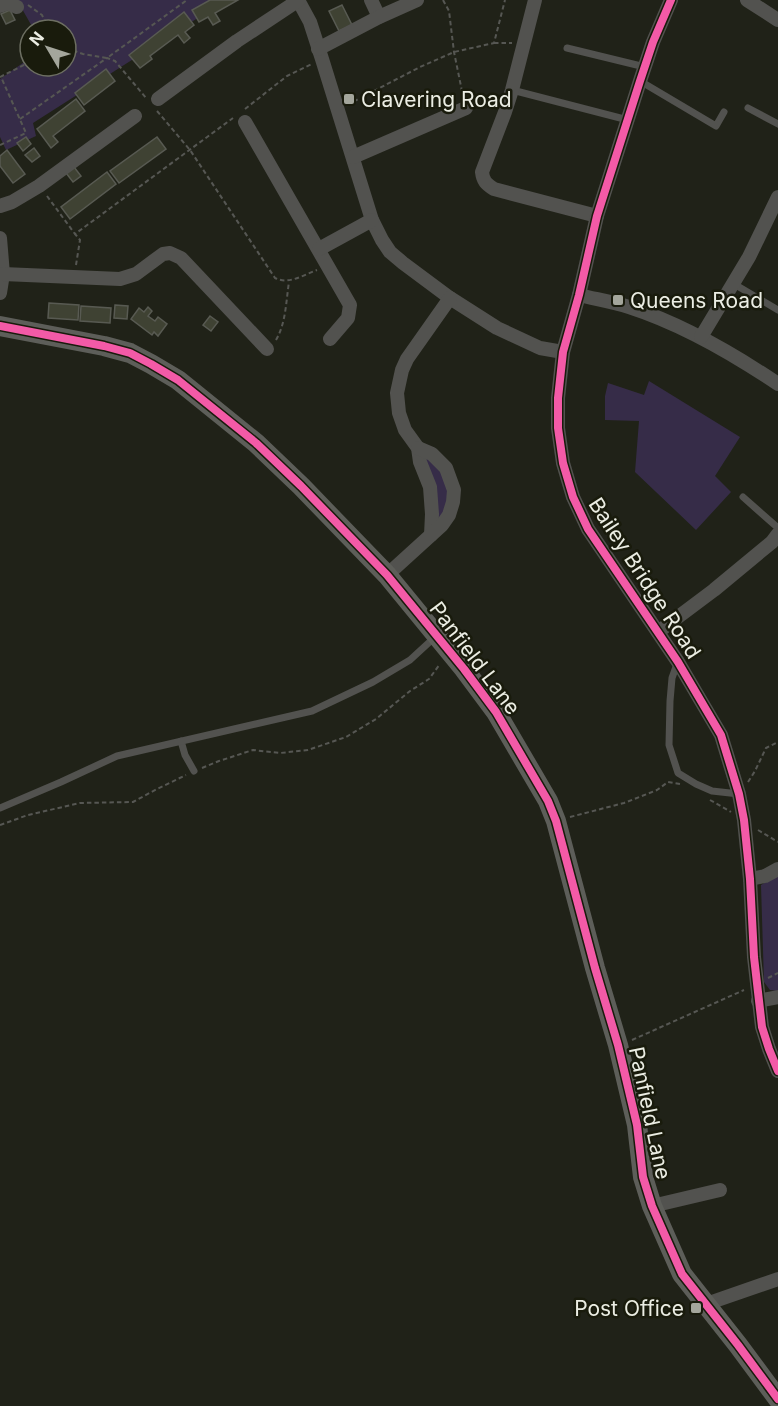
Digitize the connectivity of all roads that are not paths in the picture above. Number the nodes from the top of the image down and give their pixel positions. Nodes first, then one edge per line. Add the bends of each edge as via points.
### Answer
1 (299, 0) edge
2 (370, 0) edge
3 (417, 0) edge
4 (535, 0) edge
5 (671, 0) edge
6 (747, 0) edge
7 (379, 17) junction
8 (778, 20) edge
9 (567, 48) dead end
10 (320, 54) junction
11 (645, 67) junction
12 (640, 81) junction
13 (512, 90) junction
14 (155, 102) road end
15 (466, 108) road end
16 (748, 108) dead end
17 (724, 112) dead end
18 (135, 116) dead end
19 (242, 116) road end
20 (628, 120) junction
21 (778, 124) edge
22 (353, 157) junction
23 (778, 197) edge
24 (0, 206) edge
25 (597, 216) junction
26 (372, 220) junction
27 (0, 238) edge
28 (319, 249) junction
29 (3, 274) junction
30 (734, 284) junction
31 (0, 293) edge
32 (579, 295) junction
33 (450, 298) junction
34 (778, 310) edge
35 (0, 326) edge
36 (701, 337) junction
37 (330, 339) dead end
38 (267, 349) road end
39 (563, 352) junction
40 (778, 384) edge
41 (418, 448) junction
42 (743, 497) dead end
43 (778, 528) edge
44 (431, 535) junction
45 (776, 542) edge
46 (387, 575) junction
47 (658, 632) junction
48 (437, 635) junction
49 (678, 662) junction
50 (182, 741) junction
51 (194, 771) road end
52 (739, 794) junction
53 (0, 808) edge
54 (778, 869) edge
55 (750, 879) junction
56 (778, 997) edge
57 (758, 1001) junction
58 (778, 1071) edge
59 (720, 1190) dead end
60 (652, 1206) junction
61 (778, 1279) edge
62 (706, 1304) junction
63 (778, 1399) edge

1 - 10 street
1 - 14 street
2 - 7 street
3 - 7 street
4 - 13 street
5 - 11 street, Bailey Bridge Road
6 - 8 street
7 - 10 street
9 - 11 lane
10 - 22 street
11 - 12 street, Bailey Bridge Road
12 - 17 lane via 716,126
12 - 20 street, Bailey Bridge Road
13 - 20 lane
13 - 25 street via 482,172 483,179 494,189
15 - 22 street
16 - 21 lane
18 - 24 street via 39,186
19 - 28 street
20 - 25 street, Bailey Bridge Road
22 - 26 street
23 - 30 street
25 - 32 street, Bailey Bridge Road
26 - 28 street
26 - 33 street via 390,252
27 - 29 street
28 - 37 street via 350,305 348,318
29 - 31 street
29 - 38 street via 127,278 170,253 181,258
30 - 34 lane
30 - 36 street
32 - 36 street via 629,307
32 - 39 street, Bailey Bridge Road
33 - 39 street via 497,328 540,348
33 - 41 street via 407,359 399,381 399,413
35 - 46 street, Panfield Lane via 130,353 178,380 256,443
36 - 40 street
39 - 47 street, Bailey Bridge Road via 558,428 573,497 588,529
41 - 44 street via 430,487
41 - 44 street via 432,454 446,468 454,490 449,515
42 - 43 lane
44 - 46 street
45 - 47 street
46 - 48 street, Panfield Lane
47 - 49 street, Bailey Bridge Road
48 - 50 lane via 410,660 312,711
48 - 60 street, Panfield Lane via 496,711 556,822 618,1046
49 - 52 street, Bailey Bridge Road via 721,735
49 - 52 lane via 672,678 669,745 678,773 712,791
50 - 51 lane
50 - 53 lane via 117,756
52 - 55 street, Bailey Bridge Road
54 - 55 street
55 - 57 street, Bailey Bridge Road
56 - 57 street
57 - 58 street, Bailey Bridge Road via 762,1027
59 - 60 street
60 - 62 street, Panfield Lane via 682,1274
61 - 62 street
62 - 63 street, Panfield Lane

